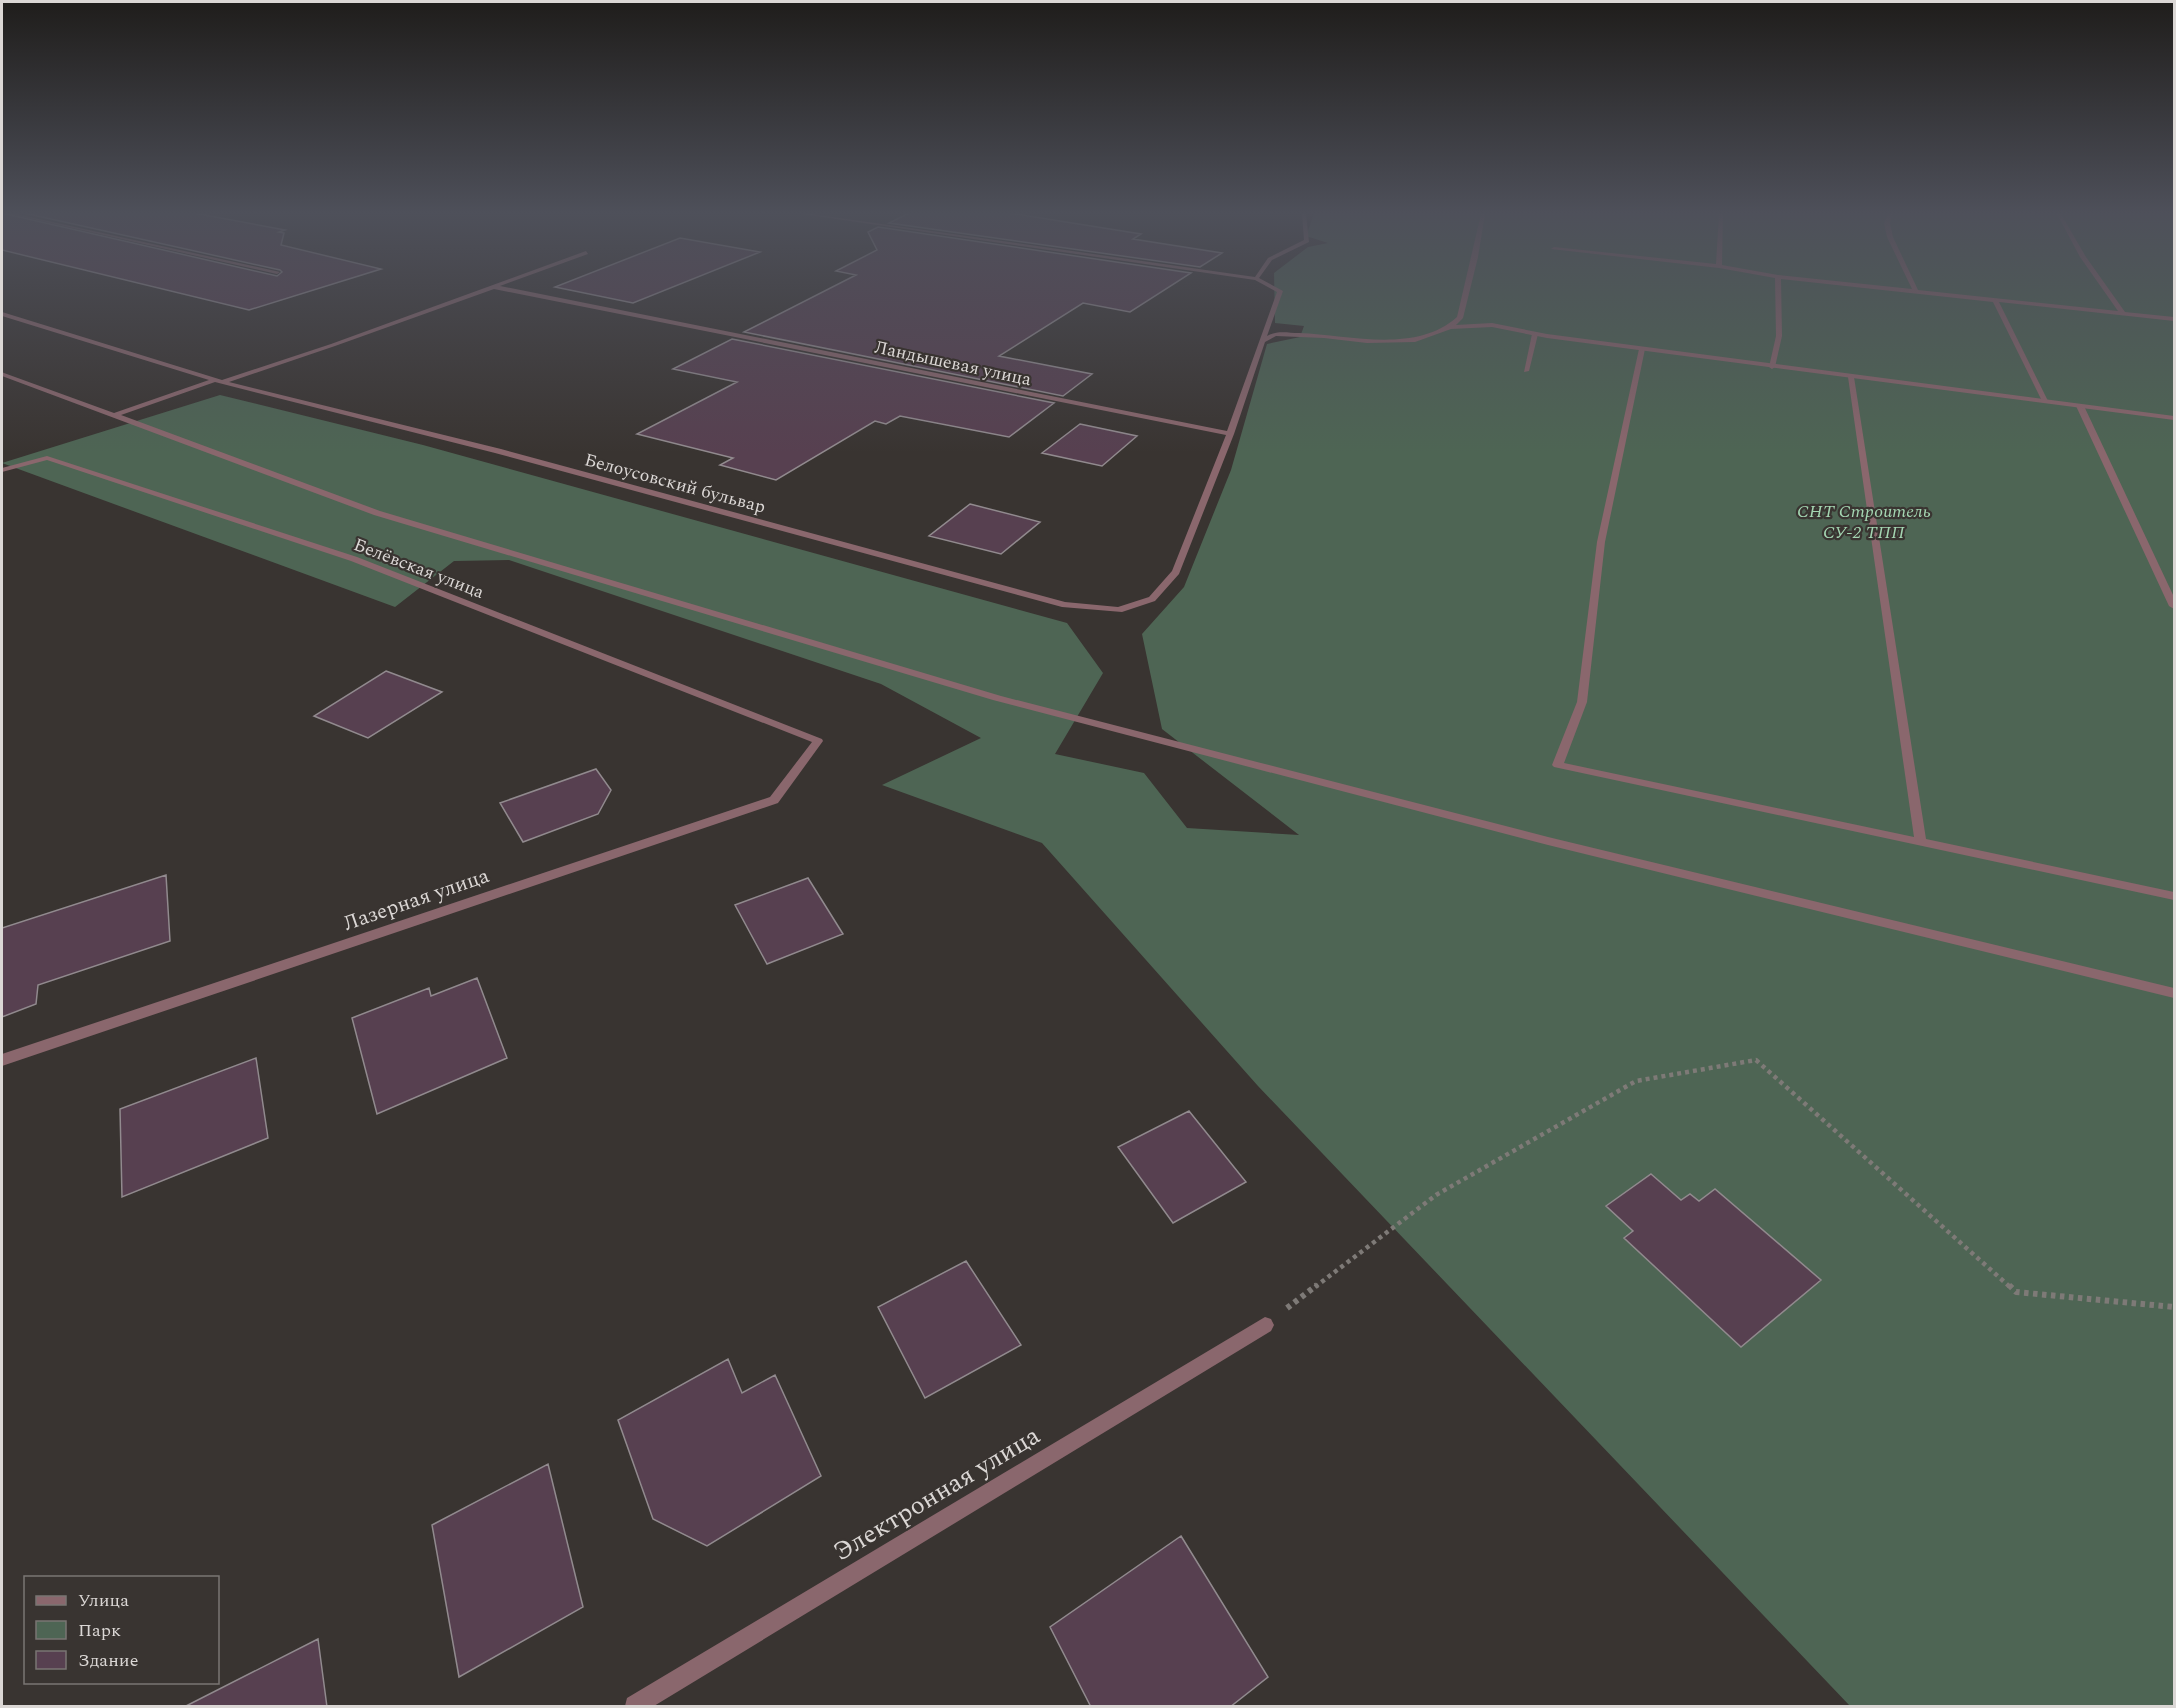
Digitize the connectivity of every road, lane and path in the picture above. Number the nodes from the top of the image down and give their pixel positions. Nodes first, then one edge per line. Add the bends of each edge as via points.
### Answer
1 (474, 294) edge
2 (528, 294) edge
3 (1279, 294) edge
4 (1466, 294) edge
5 (1778, 294) edge
6 (1933, 294) edge
7 (2109, 294) edge
8 (1995, 300) junction
9 (2, 314) edge
10 (2123, 314) junction
11 (2175, 319) edge
12 (1450, 327) junction
13 (1535, 334) junction
14 (1263, 342) junction
15 (1642, 349) junction
16 (1772, 367) junction
17 (1526, 371) dead end
18 (2, 374) edge
19 (1851, 376) junction
20 (219, 381) junction
21 (2045, 401) junction
22 (2080, 406) junction
23 (115, 415) junction
24 (2175, 418) edge
25 (1230, 434) junction
26 (2, 471) edge
27 (2175, 606) edge
28 (819, 741) joint
29 (1921, 843) junction
30 (2175, 896) edge
31 (2175, 993) edge
32 (2, 1060) edge
33 (2175, 1307) edge
34 (1265, 1325) joint
35 (635, 1707) edge

1 - 20 street
2 - 25 street, Ландышевая улица
3 - 14 street
4 - 12 street via 1460,318
5 - 16 street via 1779,336
6 - 8 street
7 - 10 street
8 - 10 street
8 - 21 street
9 - 20 street, Белоусовский бульвар
10 - 11 street
12 - 13 street via 1492,325
12 - 14 street via 1414,340 1367,341 1275,334
13 - 15 street
13 - 17 street
14 - 25 street
15 - 16 street
15 - 29 street via 1601,542 1582,702 1558,765
16 - 19 street
18 - 23 street
19 - 21 street
19 - 29 street
20 - 23 street
20 - 25 street, Белоусовский бульвар via 498,451 1065,605 1119,610 1152,599 1176,572
21 - 22 street
22 - 24 street
22 - 27 street
23 - 31 street via 376,513 997,698 1548,841
26 - 28 street, Белёвская улица via 46,458 354,559
28 - 32 street, Лазерная улица via 774,800
29 - 30 street
33 - 34 path via 2016,1292 1756,1060 1636,1081 1436,1195
34 - 35 street, Электронная улица

